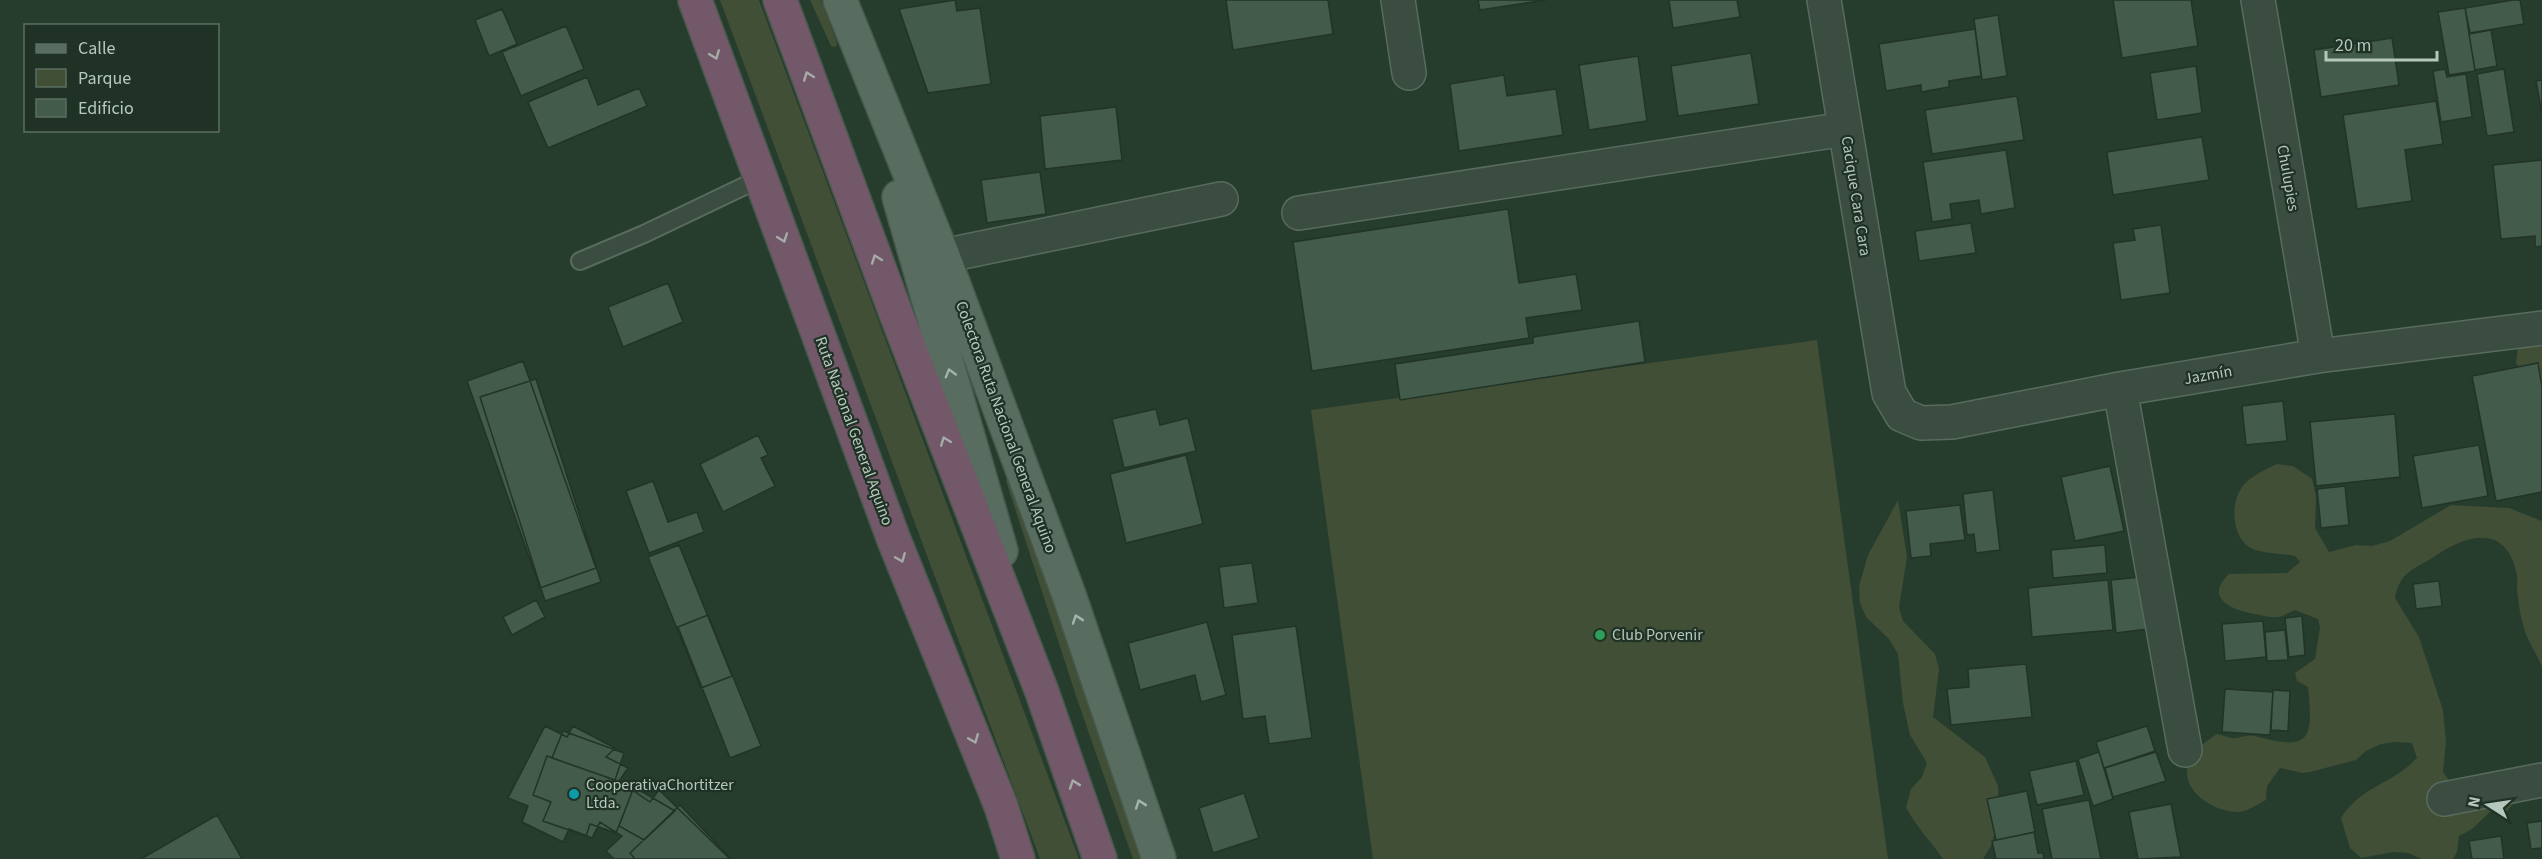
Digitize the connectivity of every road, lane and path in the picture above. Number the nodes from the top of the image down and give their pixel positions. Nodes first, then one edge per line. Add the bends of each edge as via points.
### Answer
1 (694, 0) edge
2 (780, 0) edge
3 (840, 0) edge
4 (1398, 0) edge
5 (1824, 0) edge
6 (2258, 0) edge
7 (852, 33) junction
8 (1409, 73) dead end
9 (1845, 129) junction
10 (761, 178) junction
11 (1221, 199) dead end
12 (1299, 213) dead end
13 (943, 256) junction
14 (580, 261) dead end
15 (2542, 328) edge
16 (2318, 356) junction
17 (2120, 389) junction
18 (1889, 393) joint
19 (1042, 692) junction
20 (2185, 750) dead end
21 (2542, 780) edge
22 (2444, 799) dead end
23 (1018, 859) edge
24 (1100, 859) edge
25 (1159, 859) edge

1 -> 10 highway, Ruta Nacional General Aquino
19 -> 2 highway
3 - 7 main road, Colectora Ruta Nacional General Aquino
4 - 8 street
5 - 9 street, Cacique Cara Cara
6 - 16 street, Chulupies
7 - 13 main road, Colectora Ruta Nacional General Aquino
19 -> 7 main road
9 - 12 street
9 - 18 street, Cacique Cara Cara
10 - 14 lane
10 -> 23 highway, Ruta Nacional General Aquino via 894,540 1001,806
11 - 13 street
25 -> 13 main road, Colectora Ruta Nacional General Aquino via 1069,596
15 - 16 street, Jazmín
16 - 17 street, Jazmín
17 - 18 street, Jazmín via 1952,422 1921,423 1902,415
17 - 20 street
24 -> 19 highway
21 - 22 street

